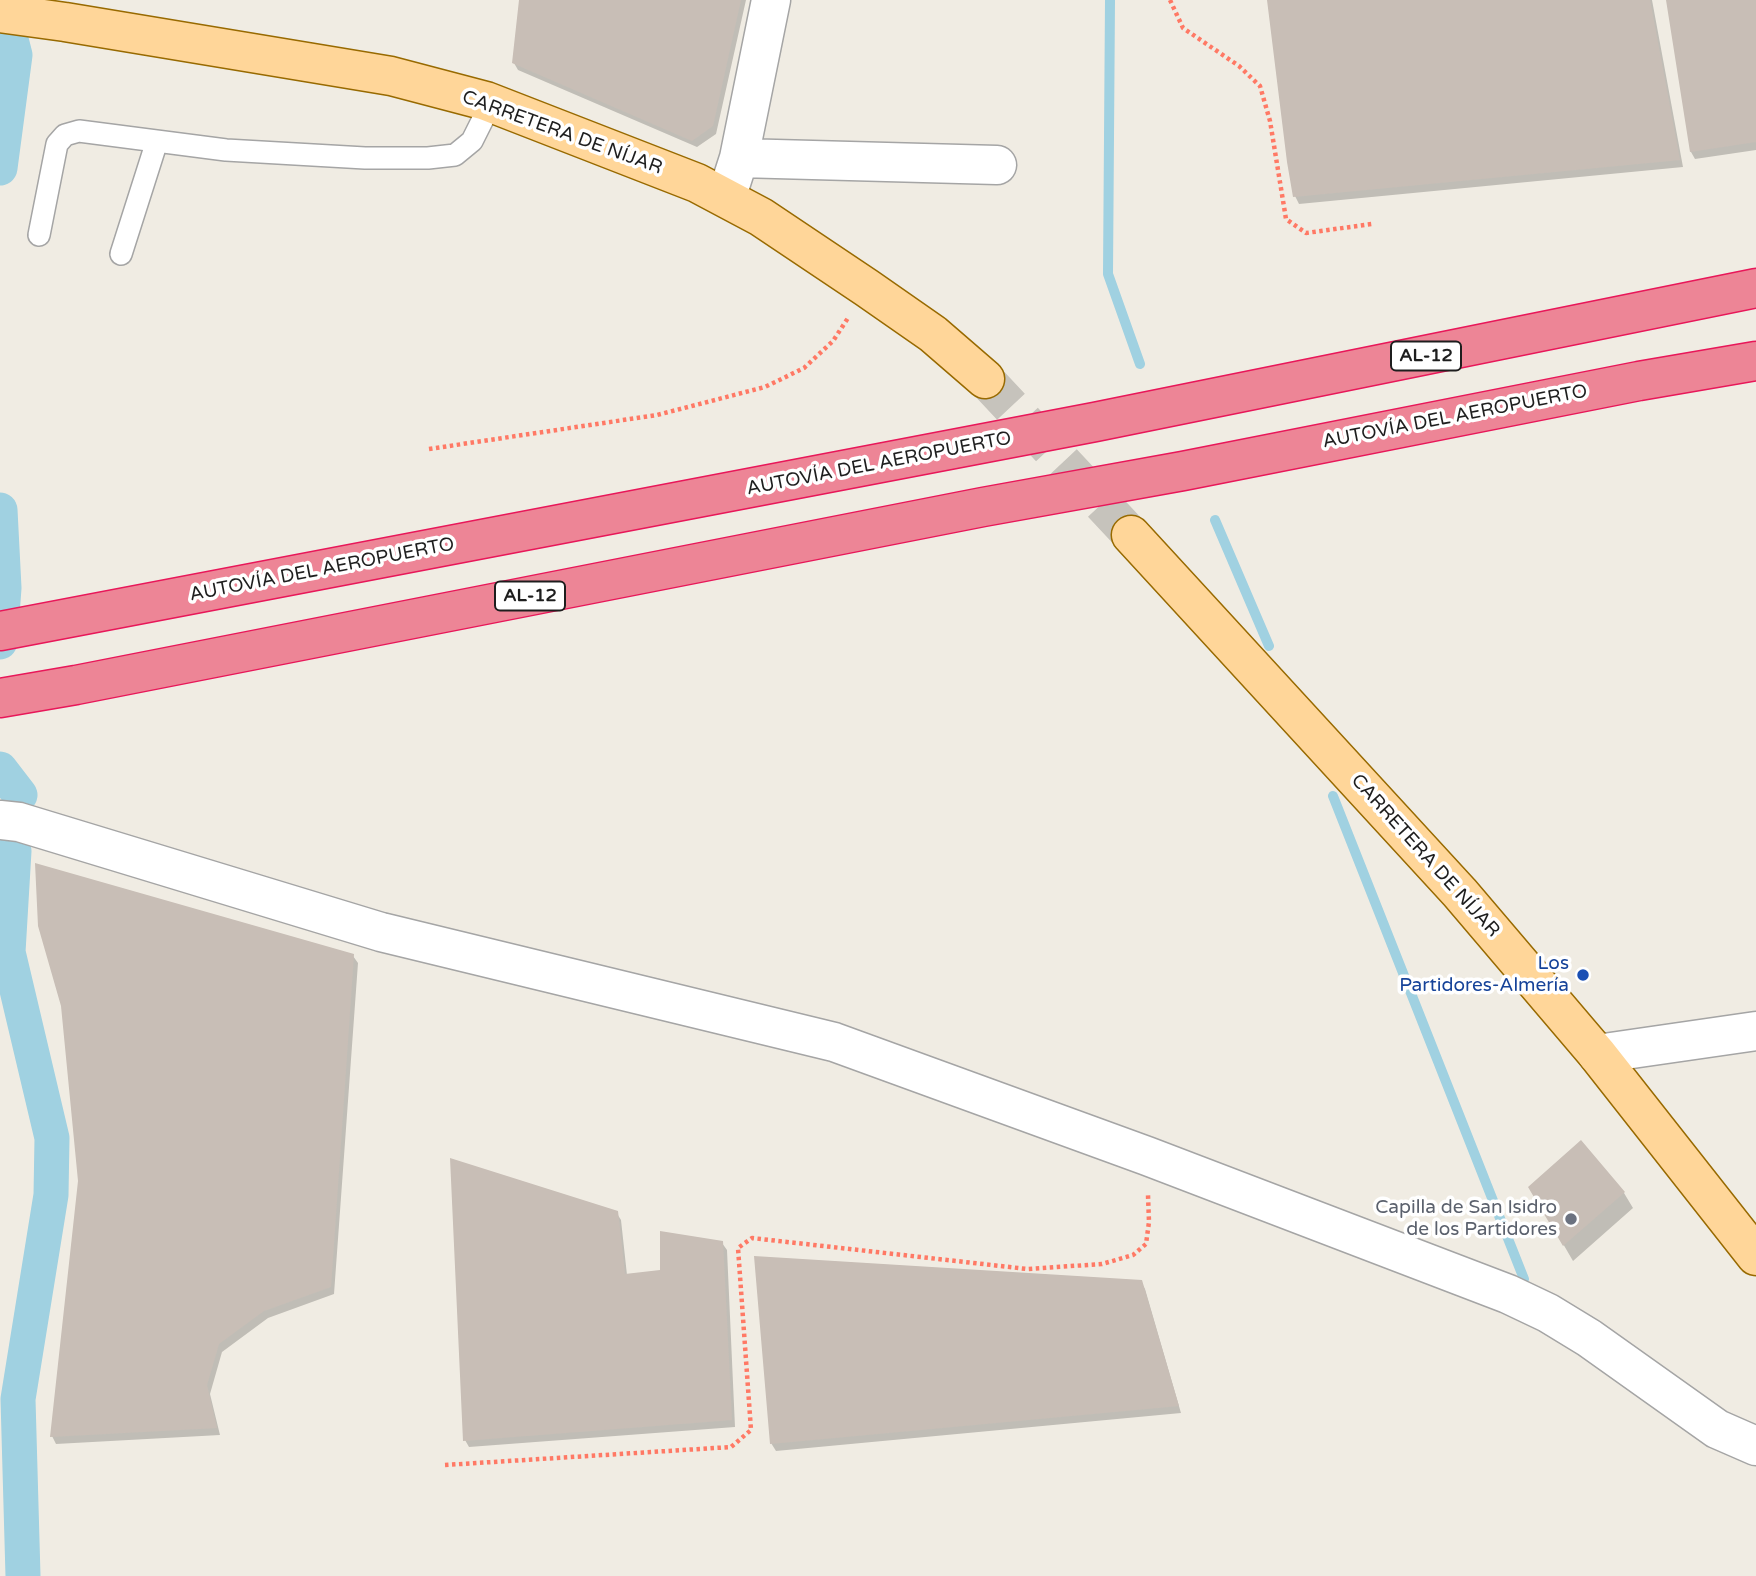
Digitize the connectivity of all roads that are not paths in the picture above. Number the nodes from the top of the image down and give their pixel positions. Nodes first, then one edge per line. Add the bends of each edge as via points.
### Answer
1 (771, 0) edge
2 (0, 13) edge
3 (486, 101) junction
4 (157, 141) junction
5 (740, 158) junction
6 (997, 165) dead end
7 (726, 198) junction
8 (39, 235) dead end
9 (121, 254) dead end
10 (1756, 288) edge
11 (1756, 361) edge
12 (985, 379) tunnel mouth
13 (1131, 536) tunnel mouth
14 (0, 631) edge
15 (0, 698) edge
16 (0, 820) edge
17 (1756, 1031) edge
18 (1597, 1054) junction
19 (1753, 1248) edge
20 (1756, 1446) edge

1 - 5 street
2 - 3 main road, CARRETERA DE NÍJAR via 391,76
3 - 4 lane via 485,115 472,141 455,155 365,158
3 - 7 main road, CARRETERA DE NÍJAR
4 - 8 lane via 79,131 65,135 57,144
4 - 9 lane
5 - 6 street
5 - 7 street
7 - 12 main road, CARRETERA DE NÍJAR via 933,334
10 - 14 highway, AUTOVÍA DEL AEROPUERTO / AL-12 via 1082,425
11 - 15 highway, AUTOVÍA DEL AEROPUERTO / AL-12
13 - 18 main road, CARRETERA DE NÍJAR via 1460,893
16 - 20 street via 19,821 381,932 834,1042 1508,1294 1589,1338 1717,1429
17 - 18 street
18 - 19 main road, CARRETERA DE NÍJAR

